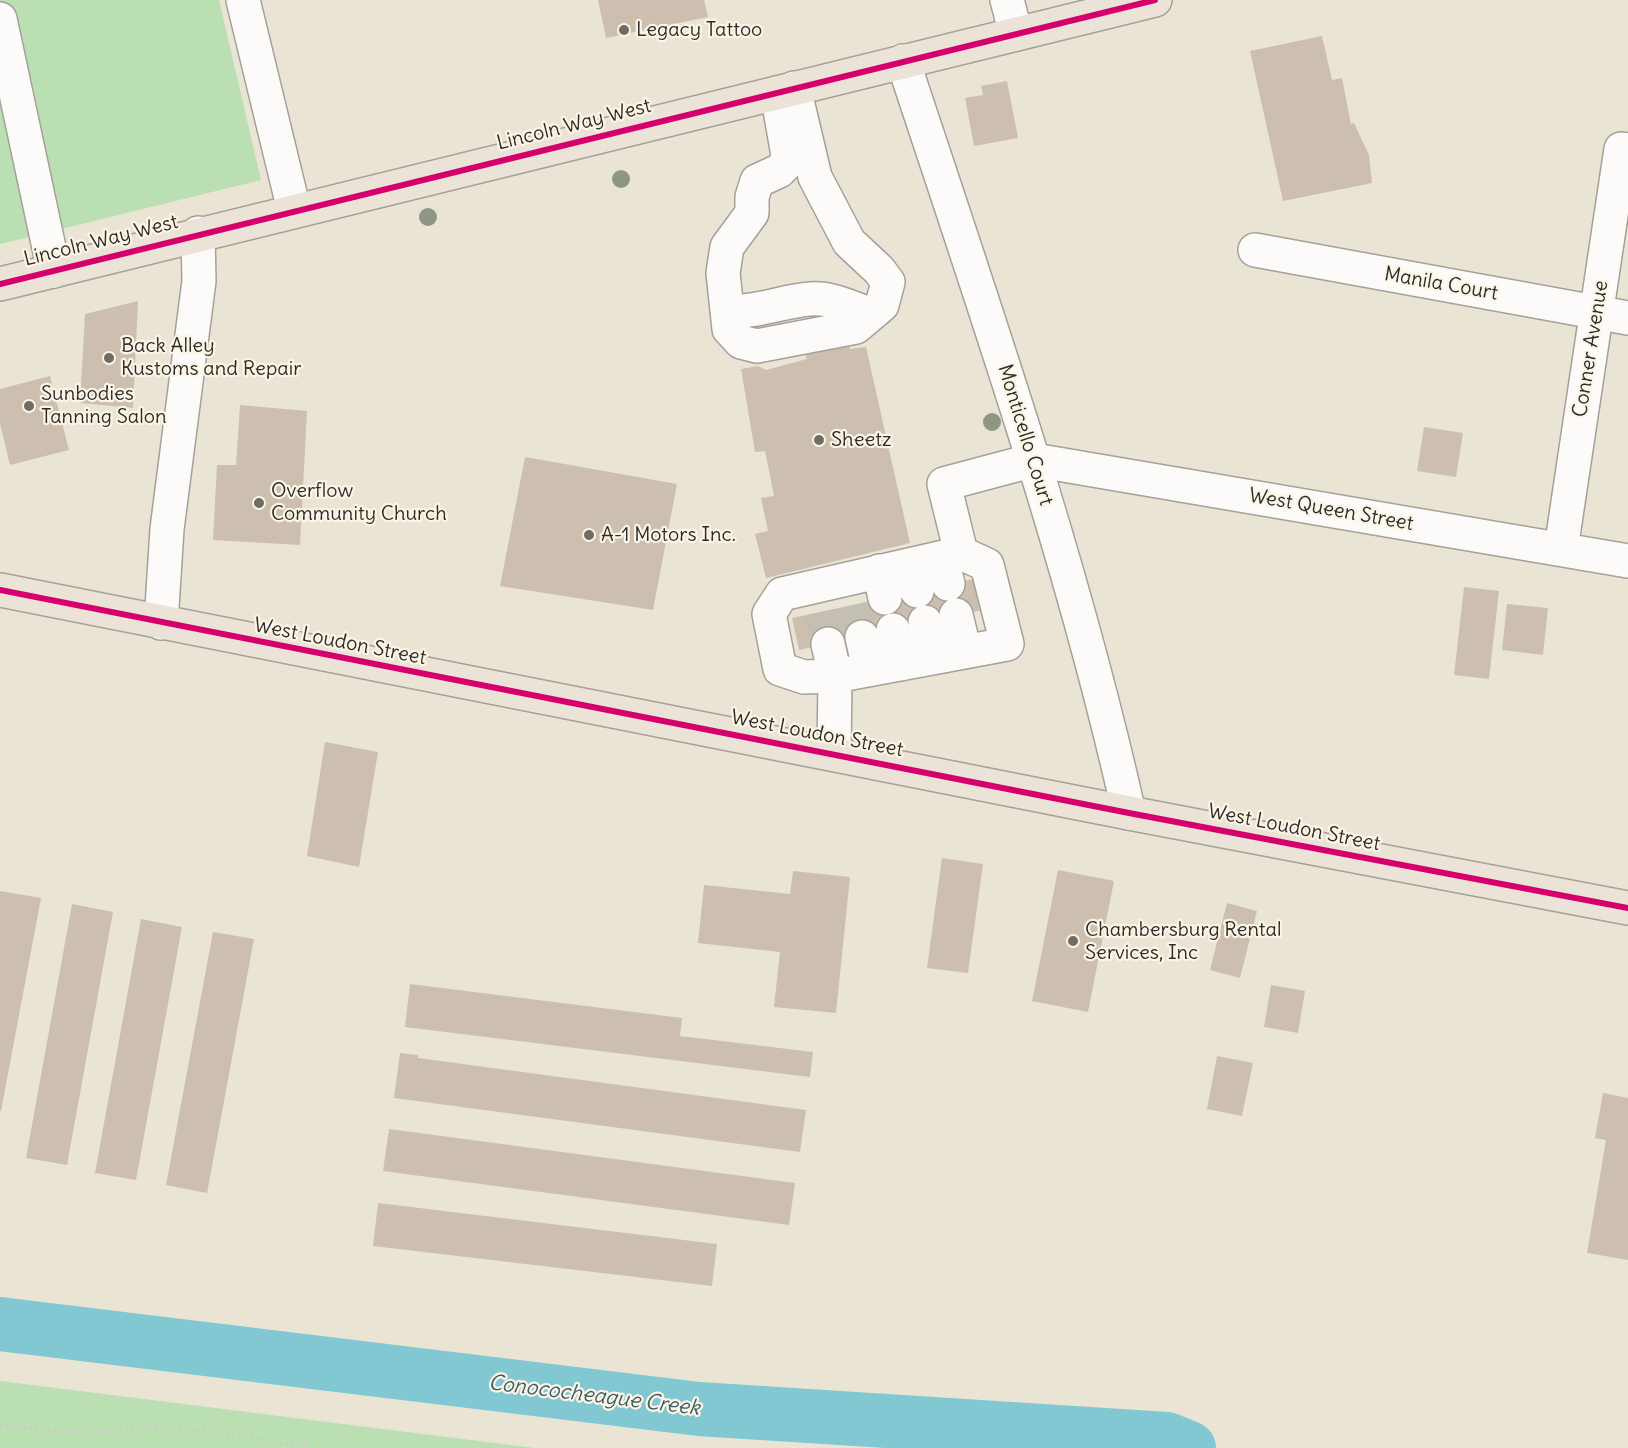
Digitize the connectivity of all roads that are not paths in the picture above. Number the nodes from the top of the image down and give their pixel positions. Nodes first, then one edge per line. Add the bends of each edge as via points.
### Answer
1 (243, 0) edge
2 (1008, 0) edge
3 (1143, 1) edge
4 (0, 19) edge
5 (1016, 34) junction
6 (903, 62) junction
7 (785, 90) junction
8 (1624, 150) edge
9 (294, 210) junction
10 (198, 233) junction
11 (1255, 250) dead end
12 (54, 271) junction
13 (0, 284) edge
14 (1596, 313) junction
15 (1628, 318) edge
16 (1034, 460) junction
17 (1561, 549) junction
18 (1628, 561) edge
19 (936, 570) junction
20 (0, 590) edge
21 (161, 623) junction
22 (893, 630) tunnel mouth
23 (862, 637) tunnel mouth
24 (828, 644) tunnel mouth
25 (965, 652) junction
26 (933, 658) junction
27 (901, 664) junction
28 (869, 669) junction
29 (835, 676) junction
30 (834, 754) junction
31 (1129, 813) junction
32 (1628, 908) edge

1 - 9 street
2 - 5 street
3 - 5 highway, Lincoln Way West
4 - 12 street
5 - 6 highway, Lincoln Way West
6 - 7 highway, Lincoln Way West
6 - 16 street, Monticello Court
7 - 7 street via 815,177 849,242 888,282 882,305 856,327 757,346 741,342 729,328 723,273 727,247 752,213 757,181 779,171 789,161
7 - 9 highway, Lincoln Way West
8 - 14 street, Conner Avenue
9 - 10 highway, Lincoln Way West
10 - 12 highway, Lincoln Way West
10 - 21 street via 199,281 167,529
11 - 14 street, Manila Court
12 - 13 highway, Lincoln Way West
14 - 15 street, Manila Court
14 - 17 street, Conner Avenue
16 - 17 street, West Queen Street
16 - 19 street via 944,484
16 - 31 street, Monticello Court
17 - 18 street, West Queen Street
19 - 25 street via 987,565 1007,644
19 - 29 street via 818,599 782,594 770,614 780,669 804,677
20 - 21 highway, West Loudon Street
21 - 30 highway, West Loudon Street
22 - 27 street
23 - 28 street
24 - 29 street
25 - 26 street
25 - 26 street via 940,619
26 - 27 street
27 - 28 street
28 - 29 street
29 - 30 street
30 - 31 highway, West Loudon Street
31 - 32 highway, West Loudon Street

